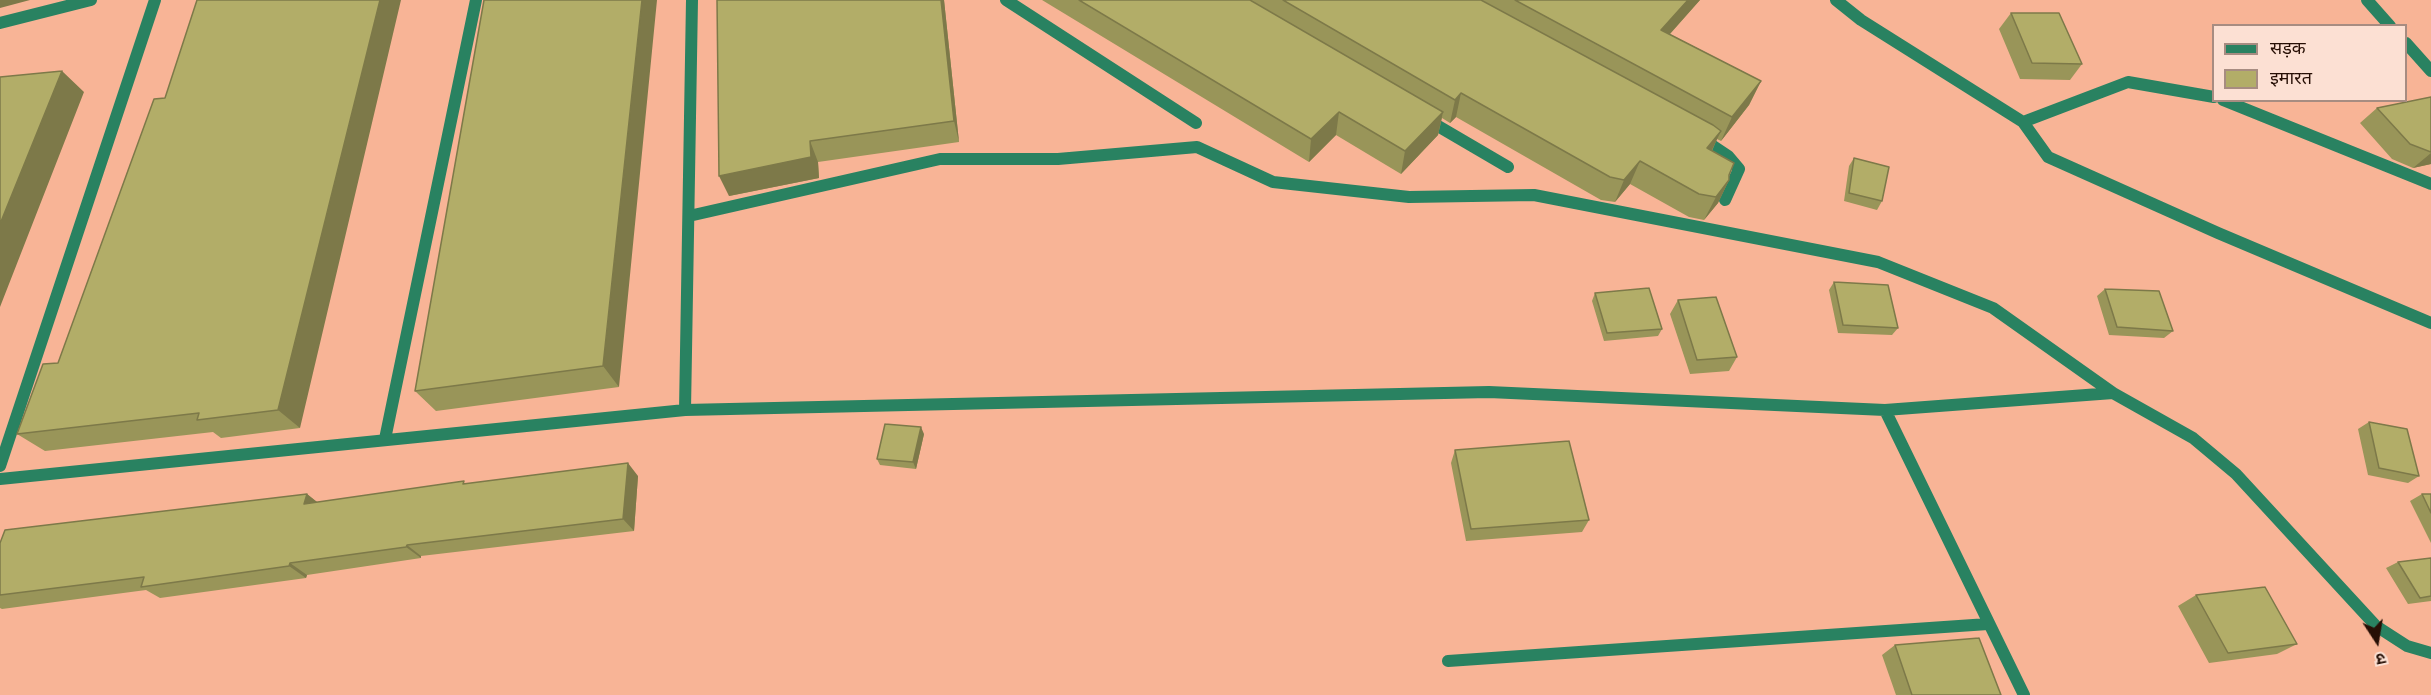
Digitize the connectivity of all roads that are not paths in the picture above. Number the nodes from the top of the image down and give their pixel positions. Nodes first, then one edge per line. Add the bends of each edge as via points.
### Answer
1 (90, 0) edge
2 (155, 0) edge
3 (476, 0) edge
4 (692, 0) edge
5 (1006, 0) edge
6 (1836, 0) edge
7 (2367, 0) edge
8 (0, 23) edge
9 (2388, 24) edge
10 (2407, 44) edge
11 (2431, 71) edge
12 (2212, 97) edge
13 (2228, 102) edge
14 (1416, 114) edge
15 (2023, 122) junction
16 (1196, 123) dead end
17 (1686, 130) edge
18 (1508, 167) dead end
19 (2431, 184) edge
20 (1725, 200) edge
21 (689, 216) junction
22 (2431, 323) edge
23 (2113, 393) junction
24 (685, 410) junction
25 (1885, 410) junction
26 (385, 439) junction
27 (0, 466) edge
28 (0, 479) edge
29 (1988, 624) junction
30 (2431, 653) edge
31 (1448, 661) dead end
32 (2024, 695) edge

1 - 8 street
2 - 27 street
3 - 26 street
4 - 21 street
5 - 16 street
6 - 15 street via 1861,20
7 - 9 street
10 - 11 street
12 - 15 street via 2128,82
13 - 19 street
14 - 18 street
15 - 22 street via 2048,157
17 - 20 street via 1728,156 1739,169
21 - 23 street via 940,159 1058,159 1197,147 1273,182 1409,197 1534,195 1878,262 1993,308
21 - 24 street
23 - 25 street
23 - 30 street via 2193,438 2236,474 2376,626 2407,646
24 - 25 street via 1489,392
24 - 26 street
25 - 29 street
26 - 28 street
29 - 31 street
29 - 32 street

